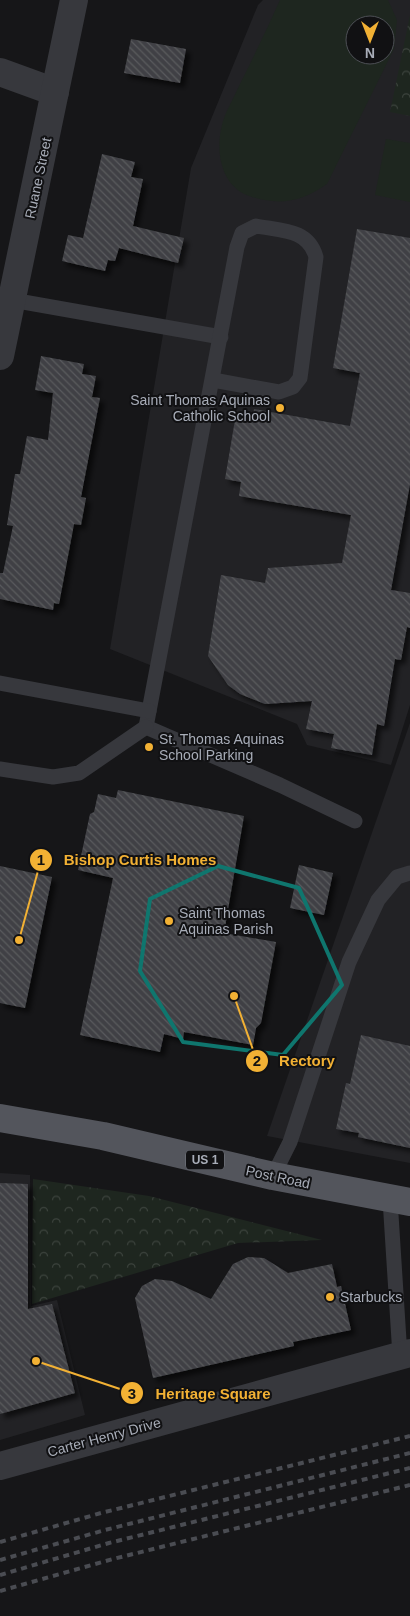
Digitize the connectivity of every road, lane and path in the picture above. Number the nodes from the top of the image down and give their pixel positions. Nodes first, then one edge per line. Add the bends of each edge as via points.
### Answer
1 (74, 0) edge
2 (0, 72) edge
3 (55, 92) junction
4 (12, 300) junction
5 (221, 337) junction
6 (0, 356) edge
7 (213, 380) junction
8 (0, 683) edge
9 (149, 711) junction
10 (146, 727) junction
11 (0, 769) edge
12 (354, 820) dead end
13 (410, 873) edge
14 (0, 1118) edge
15 (273, 1176) junction
16 (400, 1200) edge
17 (405, 1355) edge
18 (0, 1466) edge

1 - 3 street, Ruane Street
2 - 3 street
3 - 4 street, Ruane Street
4 - 5 lane
4 - 6 street, Ruane Street
5 - 7 lane
5 - 7 lane via 242,233 256,226 303,236 312,244 316,257 300,378 293,387 278,392
7 - 9 lane
8 - 9 lane
9 - 10 lane
10 - 11 lane via 79,773 53,777
10 - 12 lane
13 - 15 lane via 397,877 378,900 349,962 290,1142
14 - 15 main road, Post Road / US 1 via 103,1136
15 - 16 main road, Post Road / US 1
16 - 17 lane
17 - 18 street, Carter Henry Drive

